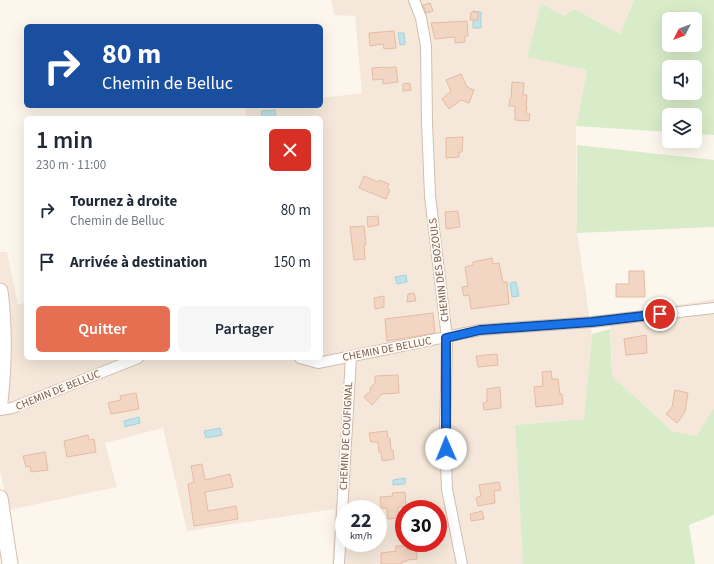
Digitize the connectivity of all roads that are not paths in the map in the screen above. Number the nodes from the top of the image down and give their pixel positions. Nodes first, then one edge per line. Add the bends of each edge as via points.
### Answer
1 (414, 0) edge
2 (0, 291) edge
3 (714, 308) edge
4 (446, 338) junction
5 (351, 357) junction
6 (133, 360) edge
7 (307, 360) edge
8 (0, 402) edge
9 (0, 410) edge
10 (0, 498) edge
11 (10, 564) edge
12 (340, 564) edge
13 (462, 564) edge

1 - 4 street, CHEMIN DES BOZOULS via 421,18 426,46 430,196
2 - 8 main road via 4,348
3 - 4 street, CHEMIN DE BELLUC via 592,322 480,330
4 - 5 street, CHEMIN DE BELLUC
4 - 13 street, CHEMIN DES BOZOULS via 447,489
5 - 7 street, CHEMIN DE BELLUC via 318,363
5 - 12 street, CHEMIN DE COUFIGNAL
6 - 9 street, CHEMIN DE BELLUC via 12,408
10 - 11 main road

